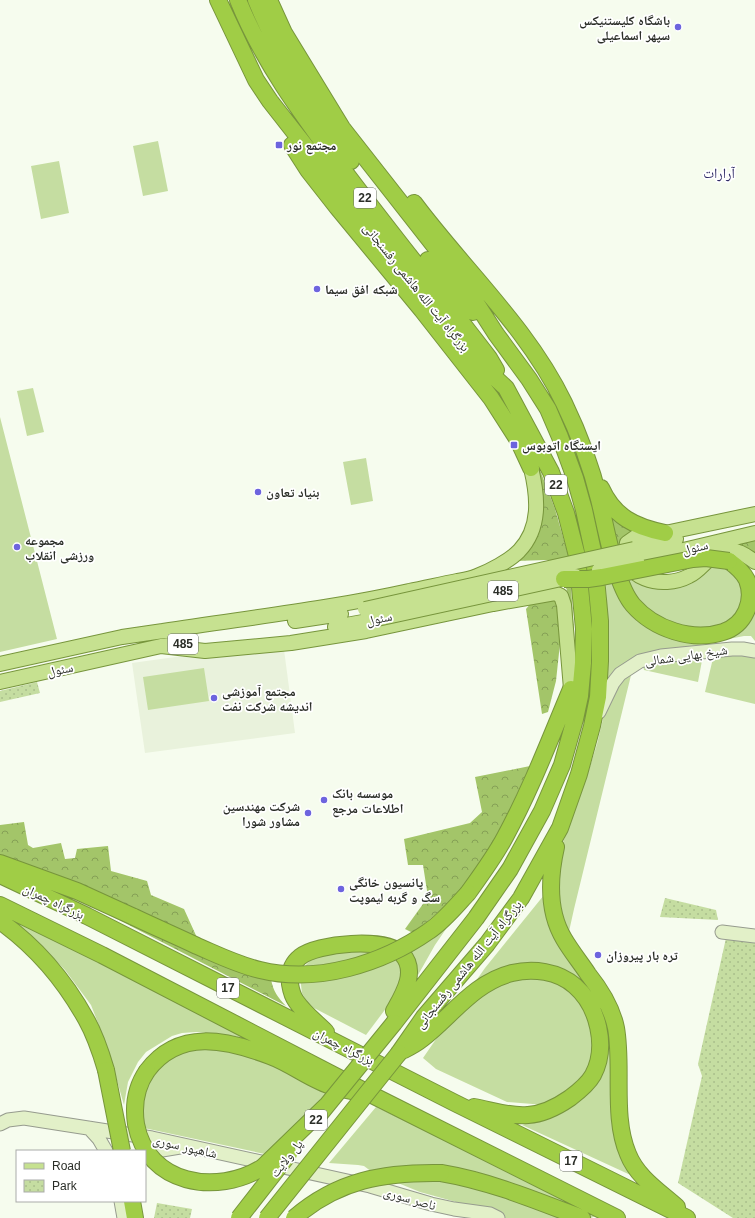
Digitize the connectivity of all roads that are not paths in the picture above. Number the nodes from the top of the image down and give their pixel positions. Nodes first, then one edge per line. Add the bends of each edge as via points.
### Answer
1 (218, 0) edge
2 (238, 0) edge
3 (256, 0) edge
4 (269, 0) edge
5 (314, 83) junction
6 (270, 101) junction
7 (476, 280) junction
8 (496, 334) junction
9 (506, 388) junction
10 (548, 409) junction
11 (589, 463) junction
12 (531, 468) joint
13 (755, 514) edge
14 (755, 522) edge
15 (665, 533) junction
16 (755, 533) edge
17 (636, 555) junction
18 (755, 562) edge
19 (476, 577) junction
20 (564, 579) junction
21 (493, 604) junction
22 (367, 615) junction
23 (584, 629) junction
24 (163, 631) junction
25 (161, 646) junction
26 (749, 650) edge
27 (0, 664) edge
28 (0, 682) edge
29 (571, 689) junction
30 (592, 726) junction
31 (566, 748) junction
32 (560, 828) junction
33 (0, 863) edge
34 (0, 875) edge
35 (0, 905) edge
36 (0, 921) edge
37 (722, 932) dead end
38 (755, 936) edge
39 (394, 1023) joint
40 (339, 1044) junction
41 (373, 1048) junction
42 (400, 1053) junction
43 (376, 1097) junction
44 (455, 1103) junction
45 (326, 1106) junction
46 (0, 1124) edge
47 (90, 1128) junction
48 (136, 1135) junction
49 (152, 1138) junction
50 (186, 1146) junction
51 (105, 1150) edge
52 (122, 1150) edge
53 (126, 1150) edge
54 (149, 1154) edge
55 (370, 1186) joint
56 (121, 1202) edge
57 (132, 1202) edge
58 (124, 1218) edge
59 (135, 1218) edge
60 (238, 1218) edge
61 (267, 1218) edge
62 (294, 1218) edge
63 (498, 1218) edge
64 (582, 1218) edge
65 (617, 1218) edge
66 (687, 1218) edge
67 (691, 1218) edge

1 - 6 highway, بزرگراه آیت الله هاشمی رفسنجانی / 22 via 256,80
2 - 9 highway, بزرگراه آیت الله هاشمی رفسنجانی / 22 via 260,48 285,90 489,358
3 - 8 highway, بزرگراه آیت الله هاشمی رفسنجانی / 22 via 277,47 340,147 457,295
4 - 5 highway, بزرگراه آیت الله هاشمی رفسنجانی / 22 via 284,33
5 - 7 highway via 337,106
5 - 8 highway, بزرگراه آیت الله هاشمی رفسنجانی / 22 via 342,128 462,281
6 - 9 highway, بزرگراه آیت الله هاشمی رفسنجانی / 22 via 480,363
6 - 12 highway via 308,170 491,398 518,440
7 - 10 highway via 530,358
7 - 11 highway via 522,334 551,377 576,428
8 - 10 highway, بزرگراه آیت الله هاشمی رفسنجانی / 22
9 - 23 highway, بزرگراه آیت الله هاشمی رفسنجانی / 22 via 544,456 566,513 577,556
10 - 30 highway, بزرگراه آیت الله هاشمی رفسنجانی / 22 via 575,478 594,556 600,621 600,660 598,697
11 - 15 highway via 604,496 618,512 639,526
11 - 20 highway, bridge via 612,553 621,584 626,596 648,618 666,628 692,635 708,635 732,629 749,610 751,590 746,578 729,561 693,559 602,577
12 - 19 main road via 537,509 535,521 524,544 509,559
13 - 15 main road
14 - 17 main road, سئول / 485
15 - 18 main road via 637,536 627,543 625,550 628,563 631,569 645,579 675,581 689,576 713,556 725,551 732,550
16 - 17 main road, سئول / 485
17 - 20 main road, سئول / 485, bridge
17 - 22 main road, سئول / 485, bridge
19 - 21 main road via 538,564 546,565 551,570 553,580 548,585
19 - 24 main road via 363,601
20 - 22 main road, سئول / 485, bridge
21 - 25 main road via 366,631 291,643 205,651
21 - 29 main road via 555,593 561,596 566,618
22 - 24 main road, سئول / 485 via 212,631
22 - 25 main road, سئول / 485 via 322,629
23 - 29 highway
23 - 31 highway, بزرگراه آیت الله هاشمی رفسنجانی / 22 via 580,696
24 - 27 main road, سئول / 485 via 116,638
25 - 28 main road, سئول / 485
26 - 30 street, شیخ بهایی شمالی via 661,656 640,661 620,674
29 - 31 highway
29 - 33 highway, bridge via 542,761 505,838 468,893 430,930 407,945 357,966 316,973 279,973 253,968 228,960 77,891
30 - 32 highway, بزرگراه آیت الله هاشمی رفسنجانی / 22
31 - 39 highway, بزرگراه آیت الله هاشمی رفسنجانی / 22 via 562,765 542,811 510,869 476,918
32 - 42 highway, بزرگراه آیت الله هاشمی رفسنجانی / 22 via 521,898 487,944 424,1017
32 - 67 highway via 550,886 553,914 563,938 595,982 616,1026 620,1115 627,1154 636,1170
34 - 40 highway, بزرگراه چمران / 17 via 87,916
35 - 43 highway, بزرگراه چمران / 17
36 - 52 highway, bridge via 36,951 65,986 87,1019 106,1070
37 - 38 street
39 - 41 highway, پل ولایت / 22, bridge
40 - 41 highway via 296,1001 289,976 292,965 298,958 313,950 330,946 380,945 392,948 403,955 409,974 404,994
40 - 44 highway, بزرگراه چمران / 17
41 - 45 highway, پل ولایت / 22, bridge
42 - 44 highway via 422,1040 469,995 507,975 528,970 546,972 567,980 579,990 597,1022 600,1045 596,1068 590,1080 581,1089 558,1106 532,1115
42 - 61 highway, پل ولایت / 22, bridge
43 - 45 highway, bridge via 333,1087 271,1056 238,1046 212,1041 194,1041 181,1045 153,1063 137,1091 135,1115 140,1138 150,1155 166,1171 202,1183 232,1180 254,1173
43 - 65 highway, بزرگراه چمران / 17
44 - 66 highway, بزرگراه چمران / 17
45 - 60 highway, پل ولایت / 22, bridge
46 - 47 street, شاهپور سوری via 24,1118
47 - 48 street, شاهپور سوری
47 - 51 street
48 - 49 street, شاهپور سوری
48 - 53 street via 128,1143
49 - 50 street, شاهپور سوری
49 - 54 street via 159,1145 158,1149
50 - 54 street
50 - 55 street, شاهپور سوری
55 - 63 street, ناصر سوری via 431,1204 490,1214
56 - 58 street
57 - 59 highway
62 - 64 highway, bridge via 330,1193 353,1184 411,1172 441,1172 460,1176

